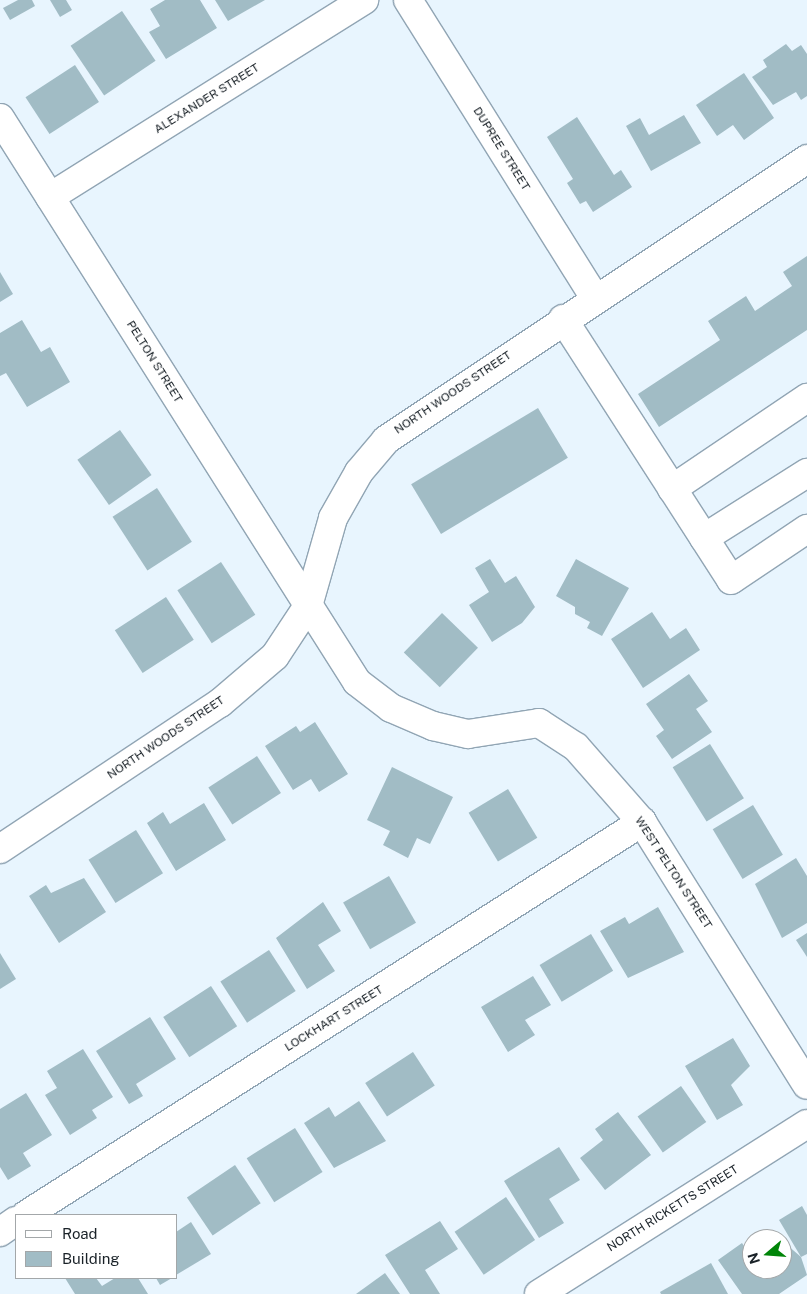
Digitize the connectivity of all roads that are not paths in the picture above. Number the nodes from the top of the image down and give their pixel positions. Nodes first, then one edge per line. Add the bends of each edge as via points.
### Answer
1 (364, 0) edge
2 (408, 0) edge
3 (0, 118) edge
4 (807, 159) edge
5 (50, 197) junction
6 (594, 298) junction
7 (563, 320) junction
8 (807, 398) edge
9 (807, 473) edge
10 (672, 489) junction
11 (807, 529) edge
12 (704, 538) junction
13 (308, 606) junction
14 (642, 822) junction
15 (0, 848) edge
16 (807, 1085) edge
17 (807, 1124) edge
18 (28, 1214) edge
19 (15, 1222) edge
20 (0, 1232) edge
21 (539, 1294) edge

1 - 5 street, ALEXANDER STREET
2 - 6 street, DUPREE STREET
3 - 5 street, PELTON STREET
4 - 6 street, NORTH WOODS STREET
5 - 13 street, PELTON STREET
6 - 7 street, NORTH WOODS STREET
7 - 10 street
7 - 13 street, NORTH WOODS STREET via 386,440 359,472 333,518
8 - 10 street
9 - 12 street
10 - 12 street
11 - 12 street via 731,580
13 - 14 street, WEST PELTON STREET via 357,682 391,708 433,726 468,734 539,723 576,747
13 - 15 street, NORTH WOODS STREET via 275,656 220,703
14 - 16 street, WEST PELTON STREET
14 - 18 street, LOCKHART STREET
17 - 21 street, NORTH RICKETTS STREET
19 - 20 street

